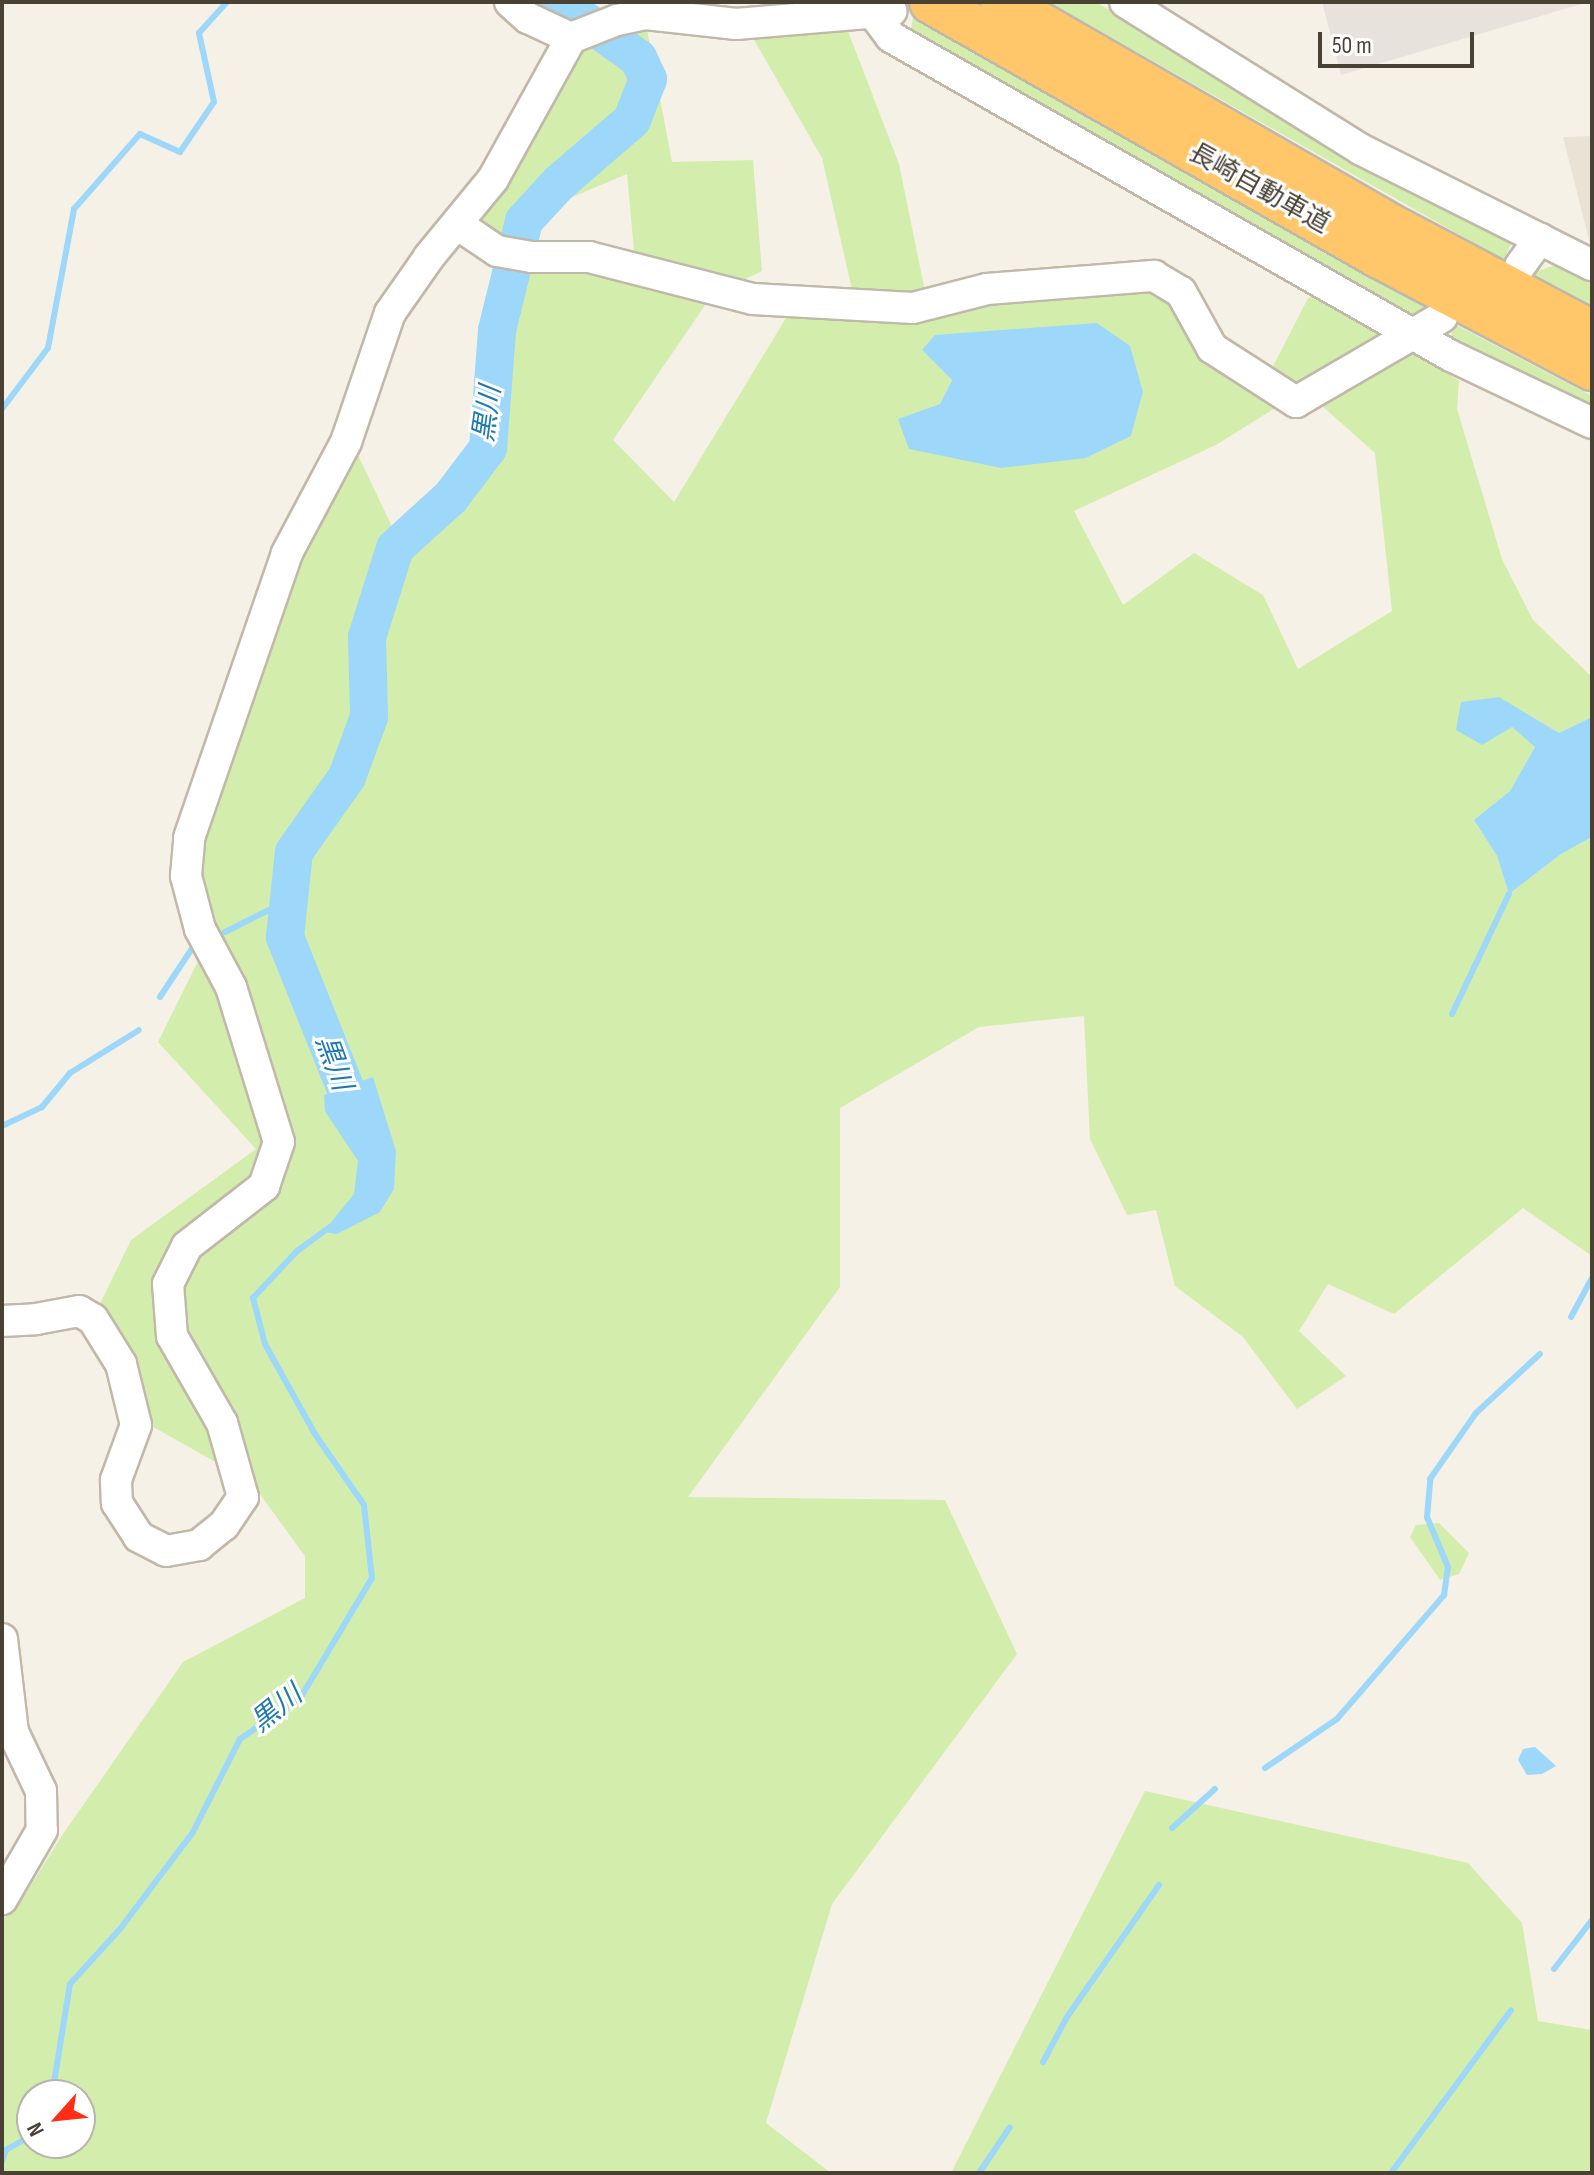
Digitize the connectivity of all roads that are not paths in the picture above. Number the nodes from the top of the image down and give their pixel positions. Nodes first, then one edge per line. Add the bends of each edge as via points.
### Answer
1 (510, 2) edge
2 (931, 2) edge
3 (1002, 2) edge
4 (1125, 2) edge
5 (594, 29) junction
6 (457, 224) junction
7 (1540, 238) junction
8 (1592, 265) edge
9 (1520, 266) dead end
10 (1442, 317) dead end
11 (1414, 332) junction
12 (1592, 332) edge
13 (1592, 369) edge
14 (1592, 423) edge
15 (36, 1319) junction
16 (2, 1321) edge
17 (2, 1336) edge
18 (2, 1639) edge
19 (2, 1899) edge

1 - 5 street via 528,18
2 - 13 highway, 長崎自動車道 via 1378,256
3 - 12 highway, 長崎自動車道 via 1401,231
4 - 7 street via 1360,149
5 - 6 street
5 - 11 street via 646,14 736,24 882,12 891,37
6 - 11 street via 497,251 589,257 753,299 913,308 987,289 1154,276 1181,292 1212,348 1296,402
6 - 15 street via 390,313 346,442 287,553 189,838 186,876 200,929 231,987 279,1142 264,1186 187,1246 168,1284 172,1336 222,1423 243,1497 224,1525 199,1545 166,1551 139,1537 117,1503 116,1480 136,1425 121,1364 93,1319 79,1311
7 - 8 street
7 - 9 street
10 - 11 street
11 - 14 street via 1451,356
15 - 16 street
15 - 17 street
18 - 19 street via 13,1732 41,1791 42,1830

